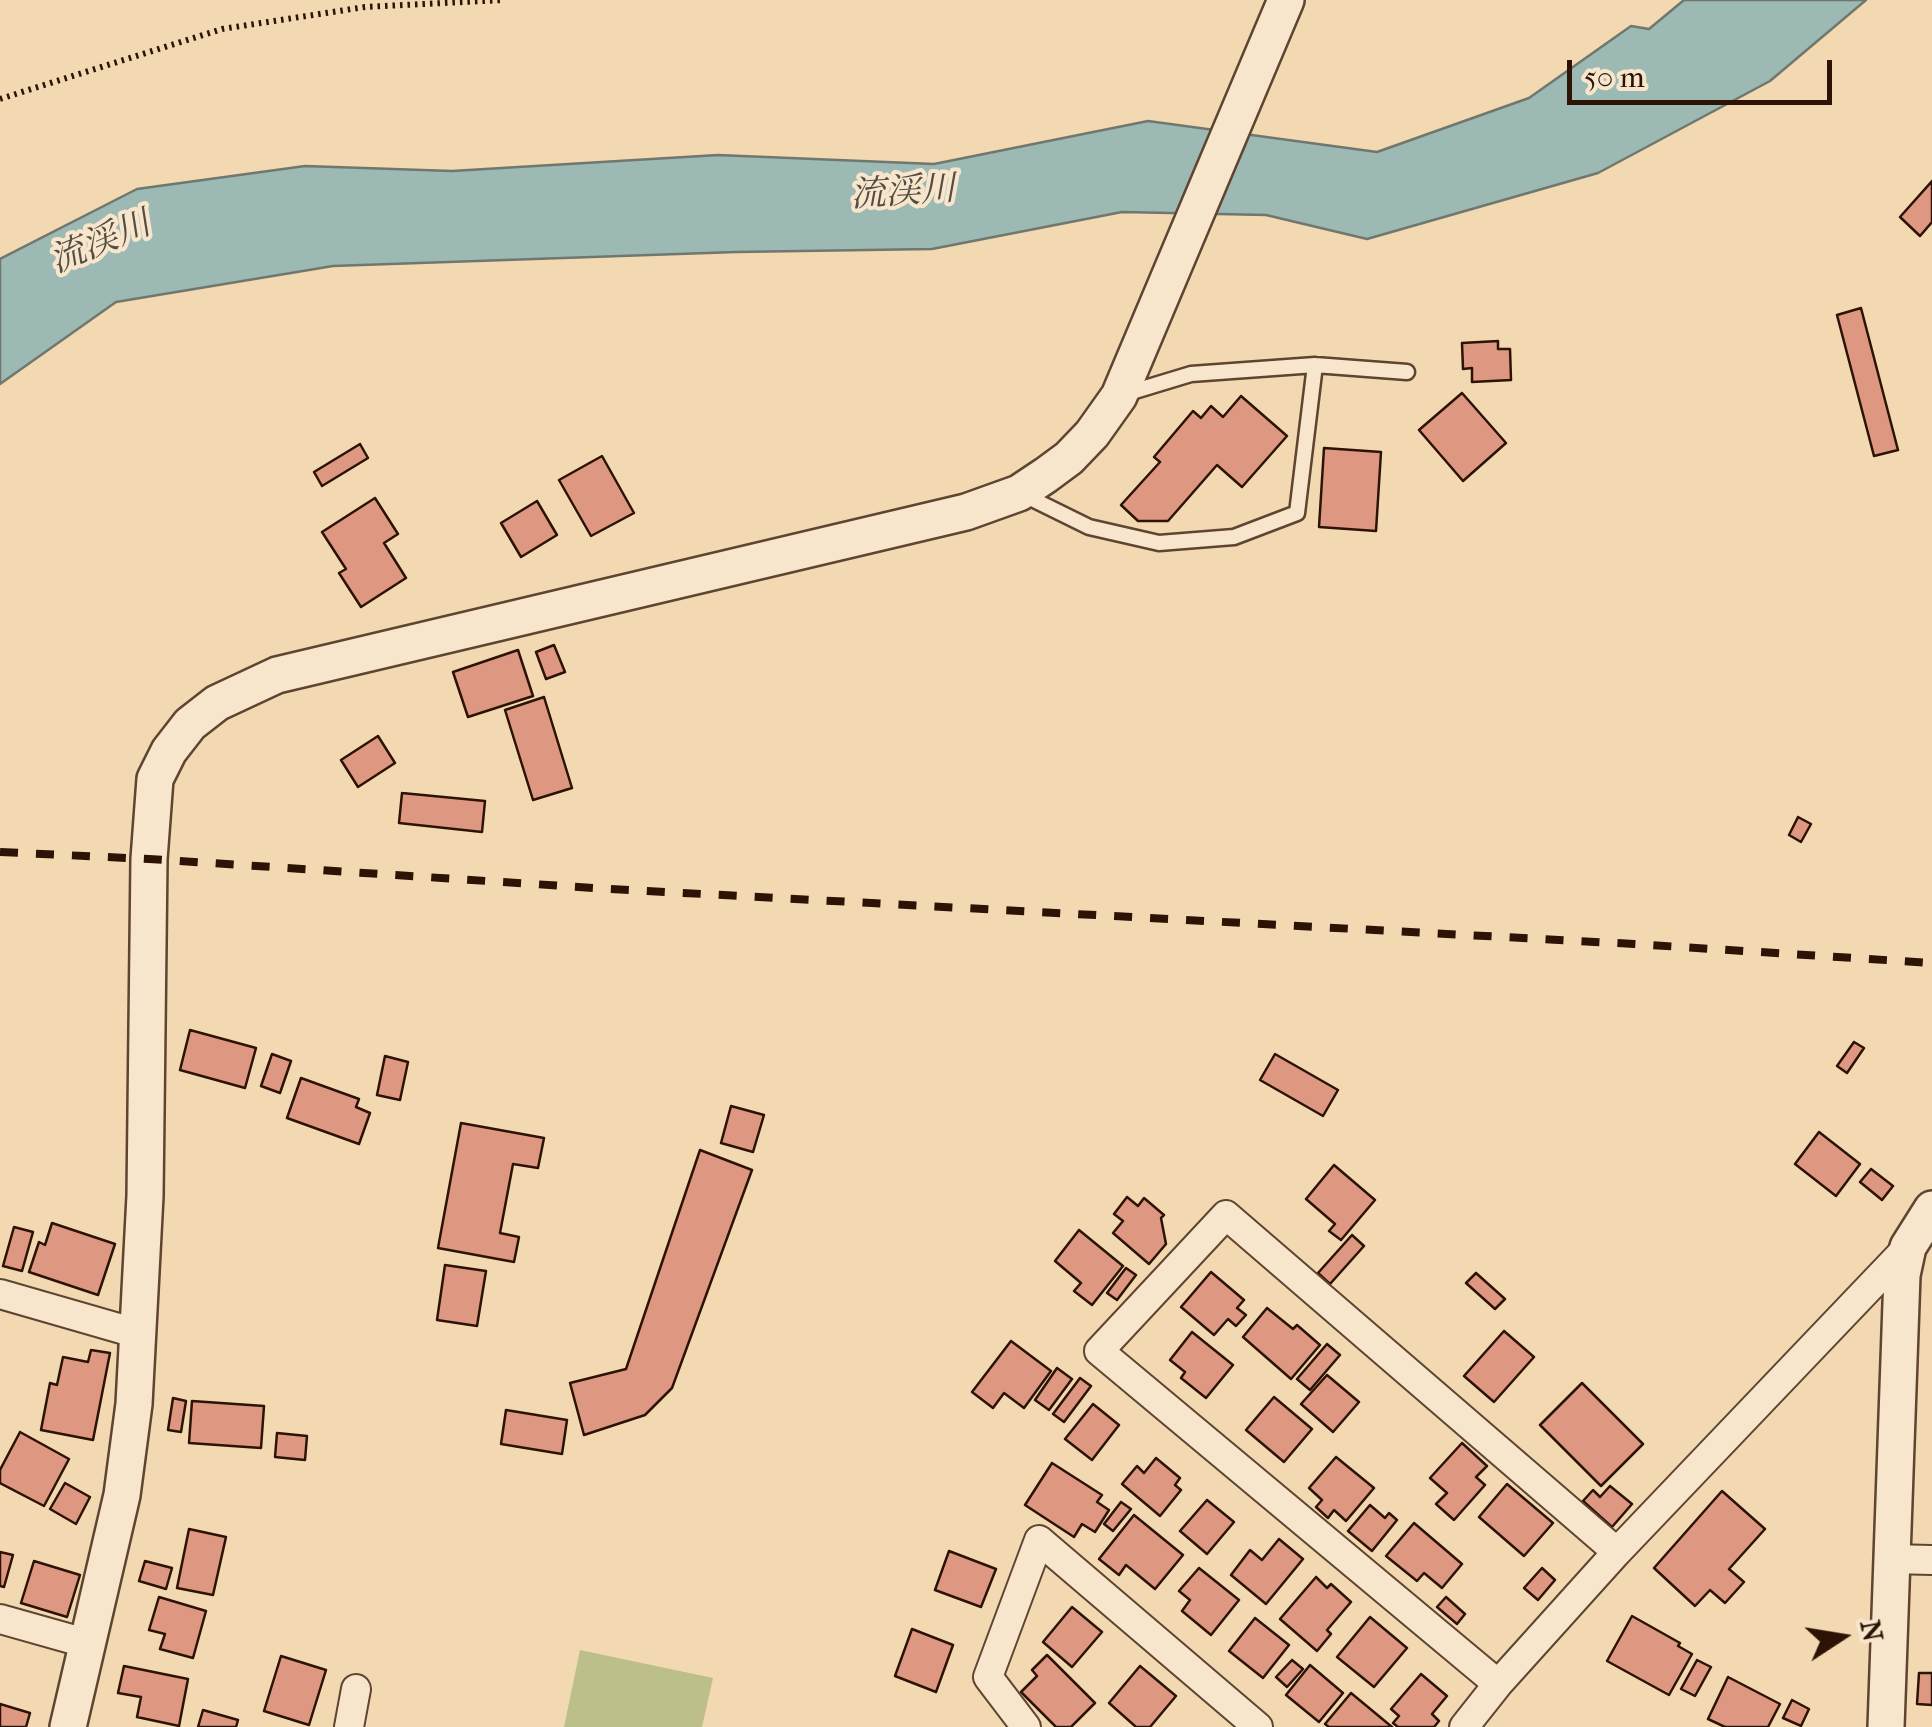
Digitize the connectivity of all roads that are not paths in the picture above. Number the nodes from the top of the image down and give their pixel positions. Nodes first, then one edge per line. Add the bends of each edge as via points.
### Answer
1 (1286, 0) edge
2 (1315, 364) junction
3 (1407, 372) dead end
4 (1119, 396) junction
5 (1019, 493) junction
6 (1932, 1209) edge
7 (1908, 1247) junction
8 (0, 1294) edge
9 (139, 1334) junction
10 (1616, 1552) junction
11 (1890, 1558) junction
12 (1932, 1560) edge
13 (0, 1619) edge
14 (89, 1644) junction
15 (1498, 1684) junction
16 (356, 1689) dead end
17 (68, 1727) edge
18 (349, 1727) edge
19 (1026, 1727) edge
20 (1258, 1727) edge
21 (1464, 1727) edge
22 (1886, 1727) edge

1 - 4 street
2 - 3 lane
2 - 4 lane via 1191,374
2 - 5 lane via 1297,513 1234,537 1160,543 1089,527
4 - 5 street via 1069,458
5 - 9 street via 966,512 276,675 217,702 190,724 155,780 152,810
6 - 7 street
7 - 10 street
7 - 11 street
8 - 9 street
9 - 14 street via 122,1495
10 - 15 street
10 - 15 street via 1226,1215 1099,1351
11 - 12 street
11 - 22 street
13 - 14 street
14 - 17 street
15 - 21 street
16 - 18 street
19 - 20 street via 988,1677 1039,1540

